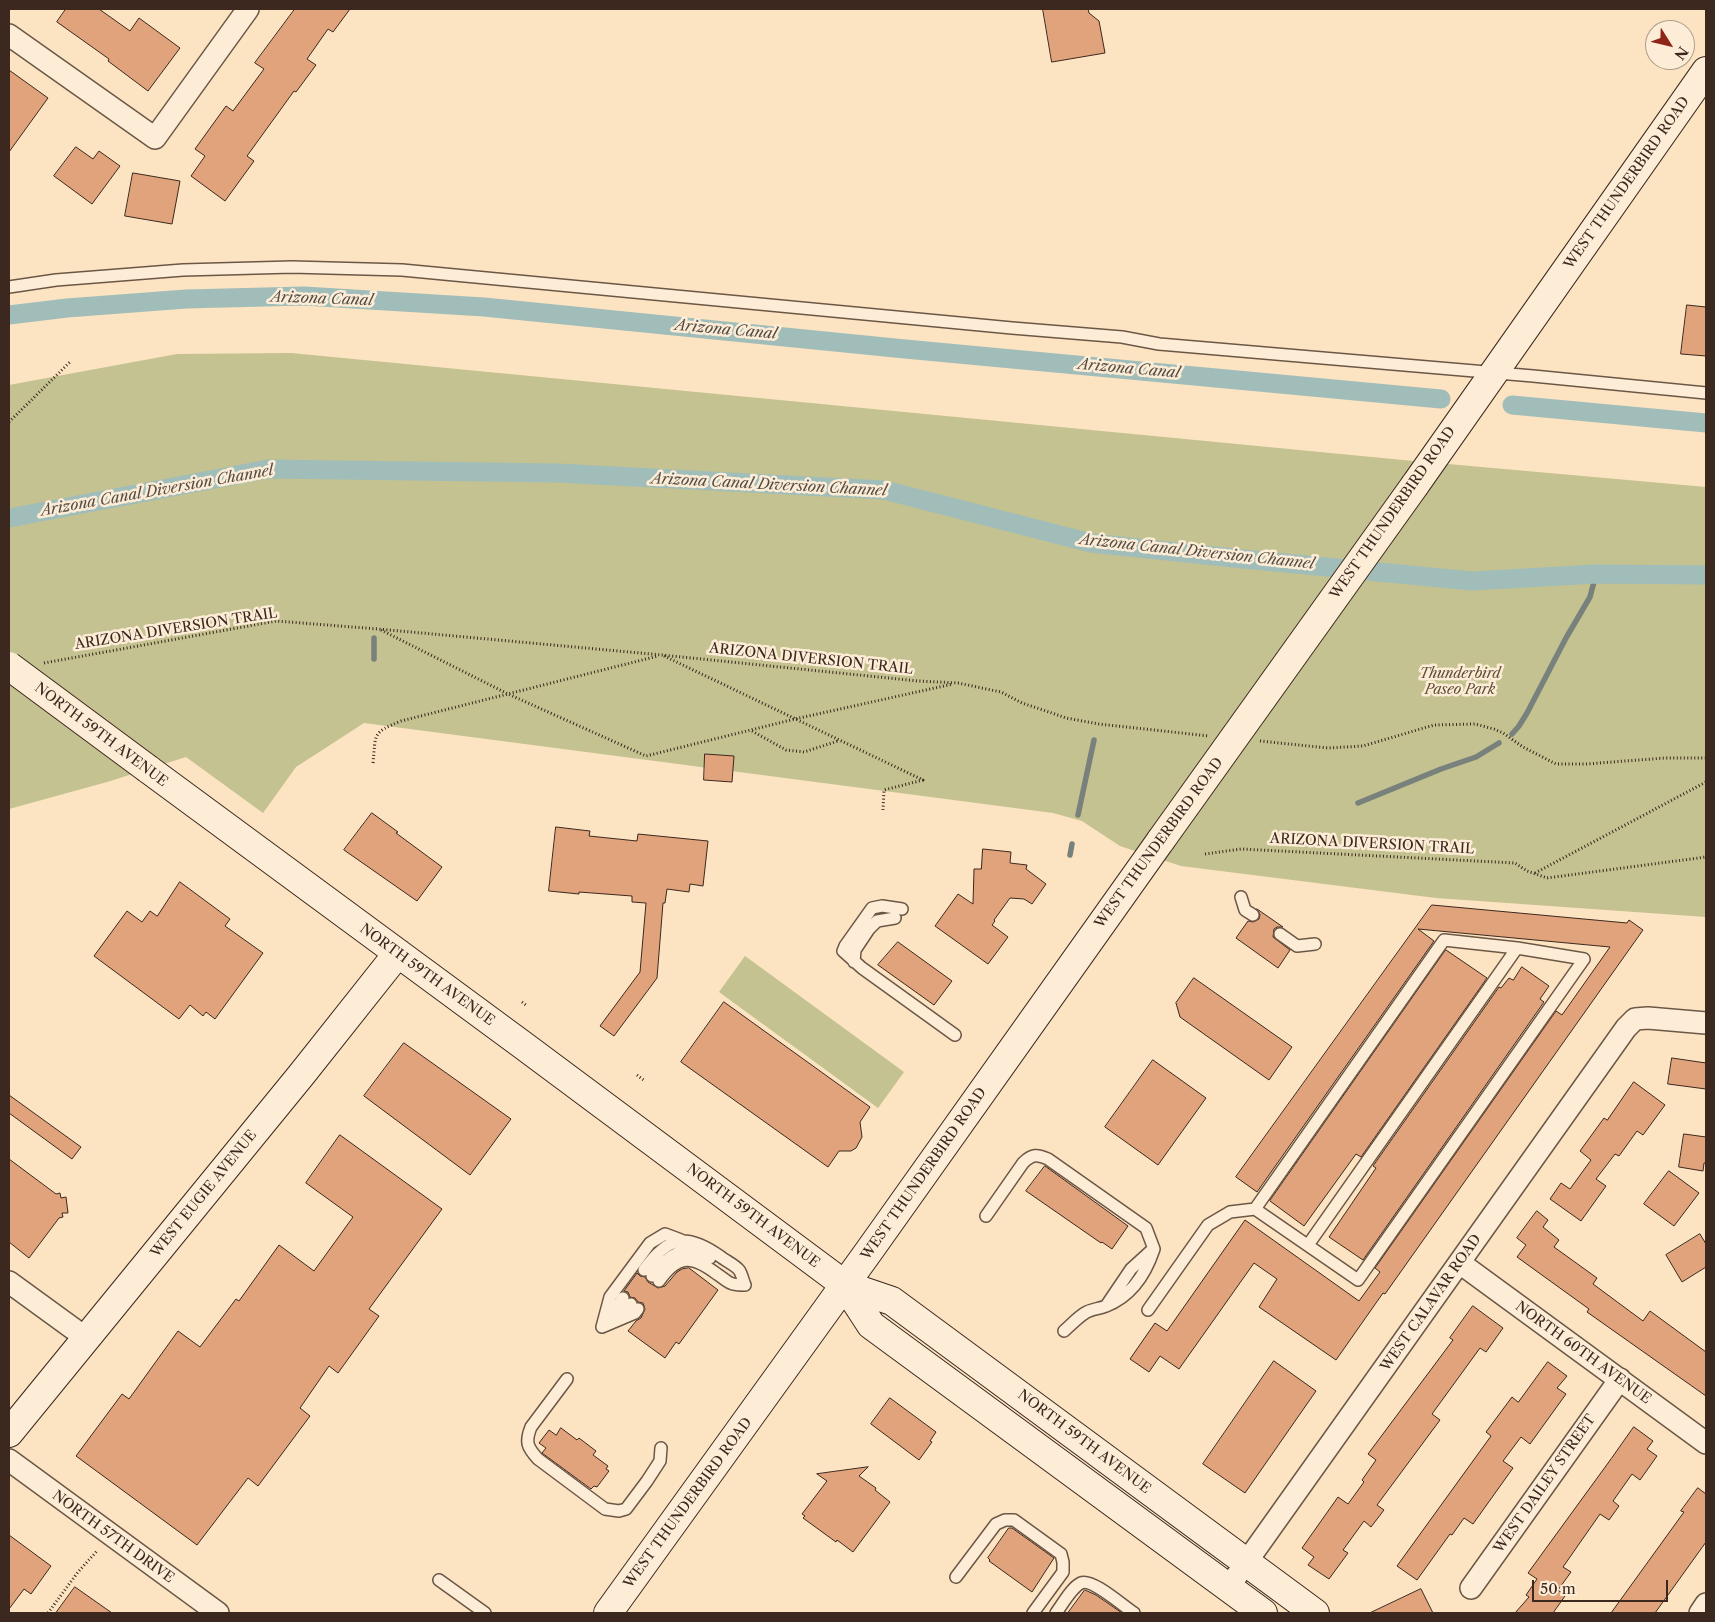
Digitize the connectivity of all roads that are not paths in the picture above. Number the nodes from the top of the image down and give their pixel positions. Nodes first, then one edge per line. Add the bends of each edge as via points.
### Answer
1 (248, 9) edge
2 (9, 35) edge
3 (1706, 71) edge
4 (9, 287) edge
5 (1490, 378) junction
6 (1706, 393) edge
7 (9, 666) edge
8 (1241, 897) dead end
9 (899, 914) dead end
10 (1252, 915) dead end
11 (1280, 934) dead end
12 (1315, 944) dead end
13 (1517, 948) junction
14 (398, 953) junction
15 (1706, 1023) edge
16 (955, 1035) dead end
17 (1255, 1209) junction
18 (986, 1216) dead end
19 (681, 1240) junction
20 (1308, 1245) junction
21 (1460, 1262) junction
22 (9, 1282) edge
23 (845, 1285) junction
24 (1148, 1310) dead end
25 (602, 1327) junction
26 (1064, 1331) dead end
27 (86, 1338) junction
28 (567, 1378) dead end
29 (1620, 1379) junction
30 (9, 1433) edge
31 (1025, 1439) junction
32 (1706, 1443) edge
33 (660, 1448) dead end
34 (9, 1460) edge
35 (1110, 1461) junction
36 (1246, 1562) junction
37 (956, 1577) dead end
38 (439, 1580) dead end
39 (1228, 1588) junction
40 (1471, 1588) dead end
41 (1706, 1604) edge
42 (218, 1613) edge
43 (484, 1613) edge
44 (608, 1613) edge
45 (1033, 1613) edge
46 (1056, 1613) edge
47 (1134, 1613) edge
48 (1262, 1613) edge
49 (1315, 1613) edge
50 (1700, 1613) edge

1 - 2 street via 155,138
3 - 5 main road, WEST THUNDERBIRD ROAD
4 - 5 lane via 183,270 292,267 402,270 1122,337 1159,344
5 - 6 lane
5 - 23 main road, WEST THUNDERBIRD ROAD, bridge
7 - 14 main road, NORTH 59TH AVENUE, bridge
8 - 10 lane via 1245,910
9 - 16 lane via 878,921 869,929 855,950 854,962
11 - 12 lane via 1297,946
13 - 17 lane via 1444,940
13 - 20 lane
13 - 20 lane via 1584,959 1358,1280
14 - 23 main road, NORTH 59TH AVENUE
14 - 27 main road, WEST EUGIE AVENUE
15 - 21 street, WEST CALAVAR ROAD via 1635,1019
17 - 20 lane
17 - 24 lane via 1230,1212 1208,1225
18 - 26 lane via 1023,1163 1038,1154 1146,1228 1154,1249 1148,1266 1134,1286 1120,1299 1086,1312
19 - 19 lane via 698,1243 713,1251 739,1270 745,1285 732,1284 697,1261 686,1260 665,1272 652,1275 656,1252
19 - 25 lane via 665,1234 650,1243 610,1297
21 - 29 street, NORTH 60TH AVENUE
21 - 36 street, WEST CALAVAR ROAD
22 - 27 street
23 - 31 main road, NORTH 59TH AVENUE via 871,1325
23 - 35 main road, NORTH 59TH AVENUE via 892,1301
23 - 44 main road, WEST THUNDERBIRD ROAD
25 - 25 lane via 631,1304 635,1313
27 - 30 main road, WEST EUGIE AVENUE
28 - 33 lane via 531,1427 528,1445 538,1459 605,1509 619,1512 626,1508 660,1461
29 - 32 street, NORTH 60TH AVENUE
29 - 40 street, WEST DAILEY STREET
31 - 35 main road via 1036,1431 1050,1433 1081,1455
31 - 39 main road, NORTH 59TH AVENUE
34 - 42 street, NORTH 57TH DRIVE
35 - 36 main road, NORTH 59TH AVENUE
36 - 39 street, WEST CALAVAR ROAD
36 - 49 main road, NORTH 59TH AVENUE
37 - 45 lane via 996,1524 1014,1520 1061,1554 1063,1562 1063,1572
38 - 43 lane
39 - 48 main road, NORTH 59TH AVENUE
41 - 50 street
46 - 47 lane via 1082,1582 1091,1583

